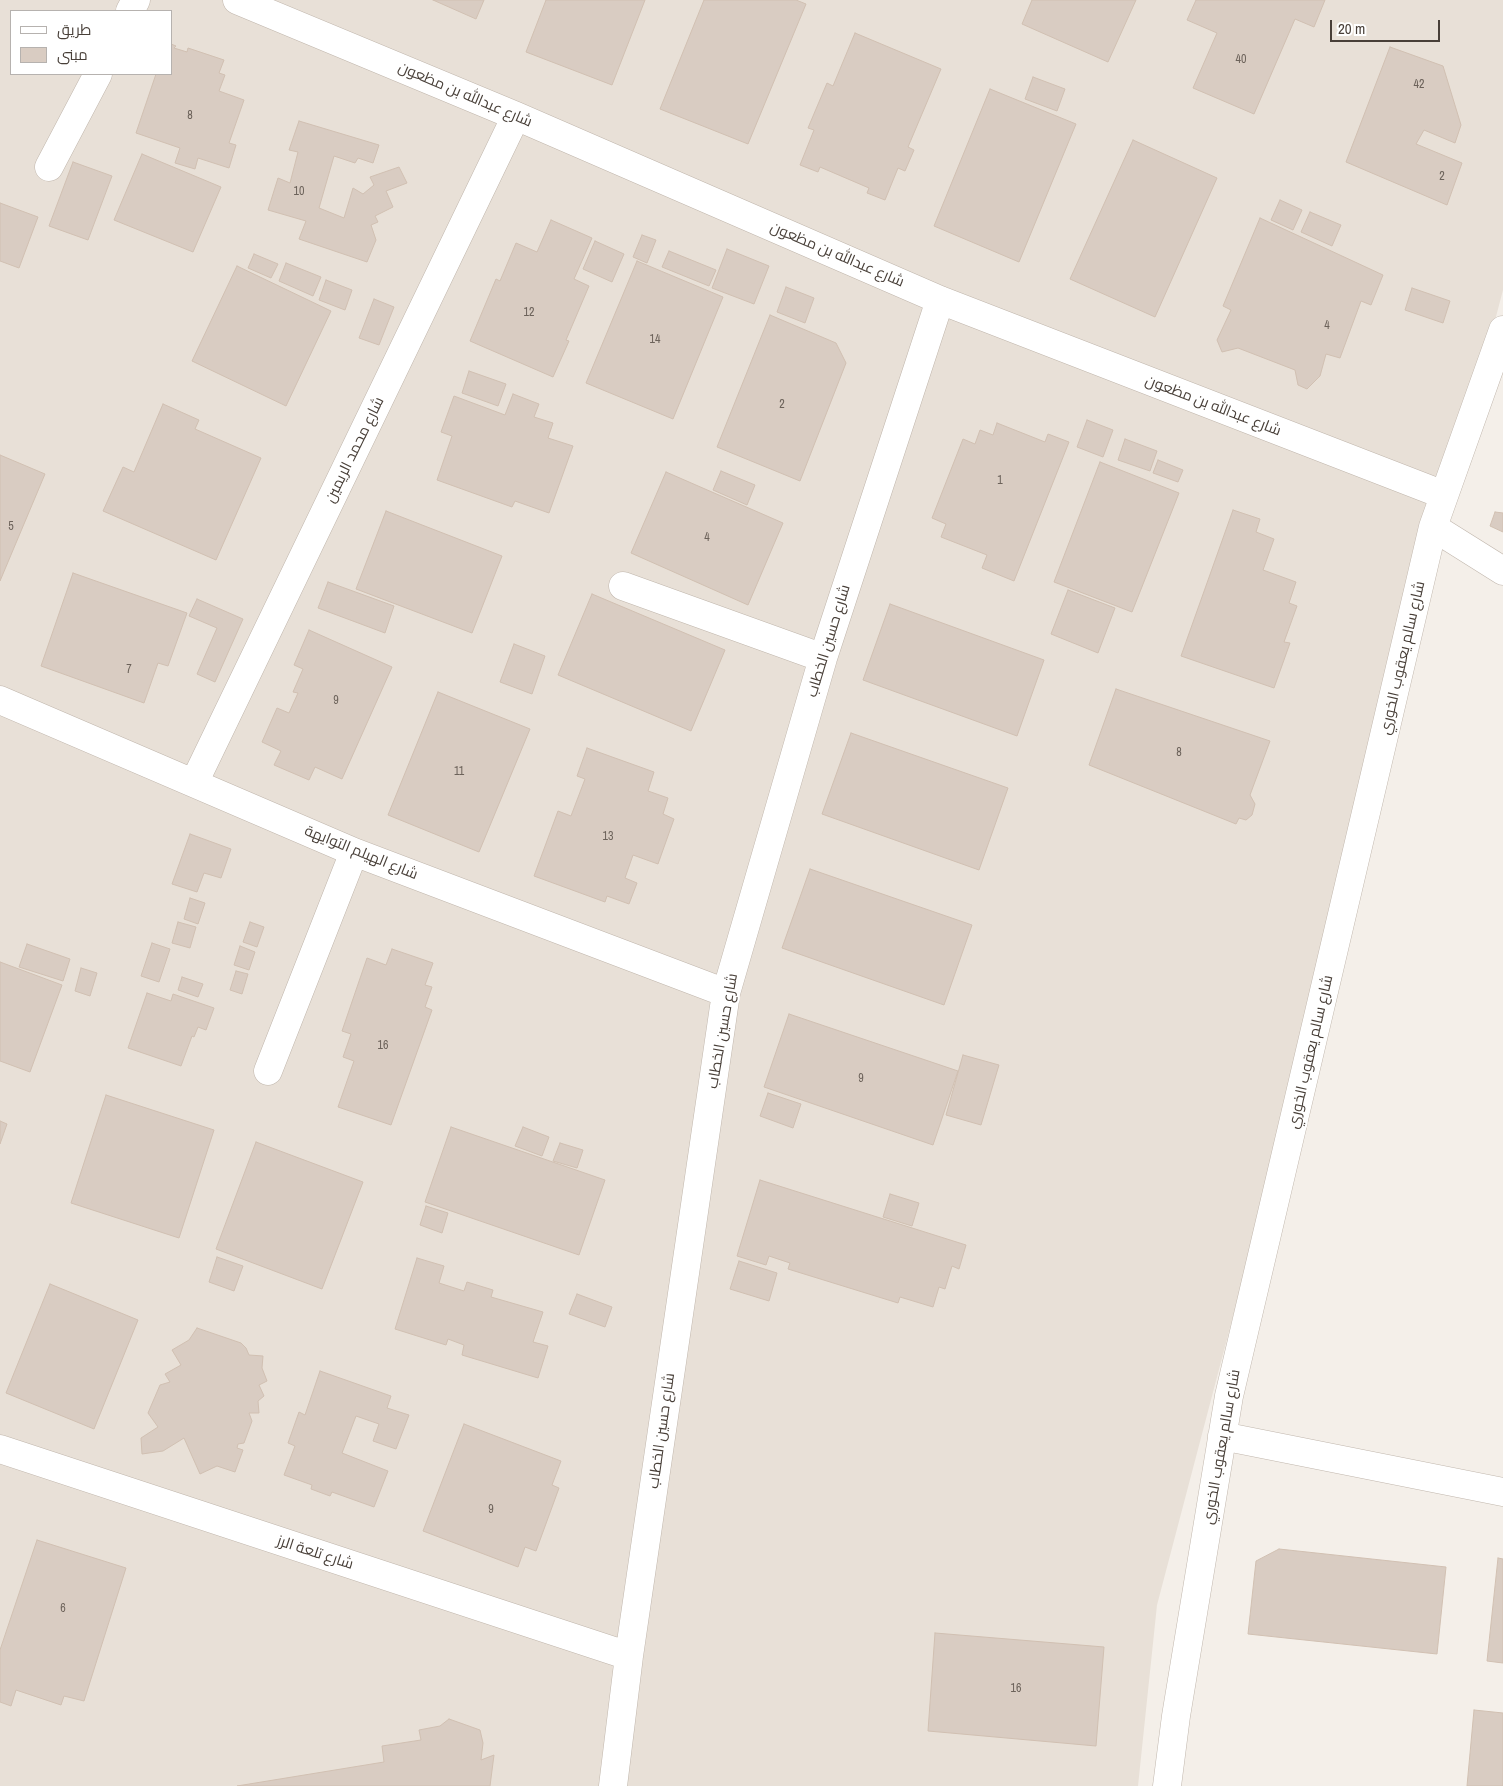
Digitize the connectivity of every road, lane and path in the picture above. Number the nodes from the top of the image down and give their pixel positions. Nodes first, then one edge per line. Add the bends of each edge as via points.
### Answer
1 (237, 0) edge
2 (97, 75) edge
3 (516, 116) junction
4 (49, 168) dead end
5 (940, 300) junction
6 (1503, 330) edge
7 (1444, 495) junction
8 (1434, 527) junction
9 (1503, 571) edge
10 (623, 586) dead end
11 (823, 658) junction
12 (3, 710) edge
13 (194, 783) junction
14 (354, 852) junction
15 (726, 993) junction
16 (268, 1070) dead end
17 (1222, 1436) junction
18 (0, 1449) edge
19 (1503, 1492) edge
20 (630, 1656) junction
21 (613, 1786) edge
22 (1167, 1786) edge

1 - 3 street, شارع عبدالله بن مظعون
2 - 4 street
3 - 5 street, شارع عبدالله بن مظعون
3 - 13 street, شارع محمد الريمين
5 - 7 street, شارع عبدالله بن مظعون
5 - 11 street, شارع حسين الخطاب
6 - 7 street, شارع سالم يعقوب الخوري
7 - 8 street, شارع سالم يعقوب الخوري
8 - 9 street
8 - 17 street, شارع سالم يعقوب الخوري
10 - 11 street
11 - 15 street, شارع حسين الخطاب
12 - 13 street, شارع الهيلم التوايهة
13 - 14 street, شارع الهيلم التوايهة
14 - 15 street, شارع الهيلم التوايهة
14 - 16 street
15 - 20 street, شارع حسين الخطاب
17 - 19 street
17 - 22 street, شارع سالم يعقوب الخوري
18 - 20 street, شارع تلعة الرز
20 - 21 street, شارع حسين الخطاب

